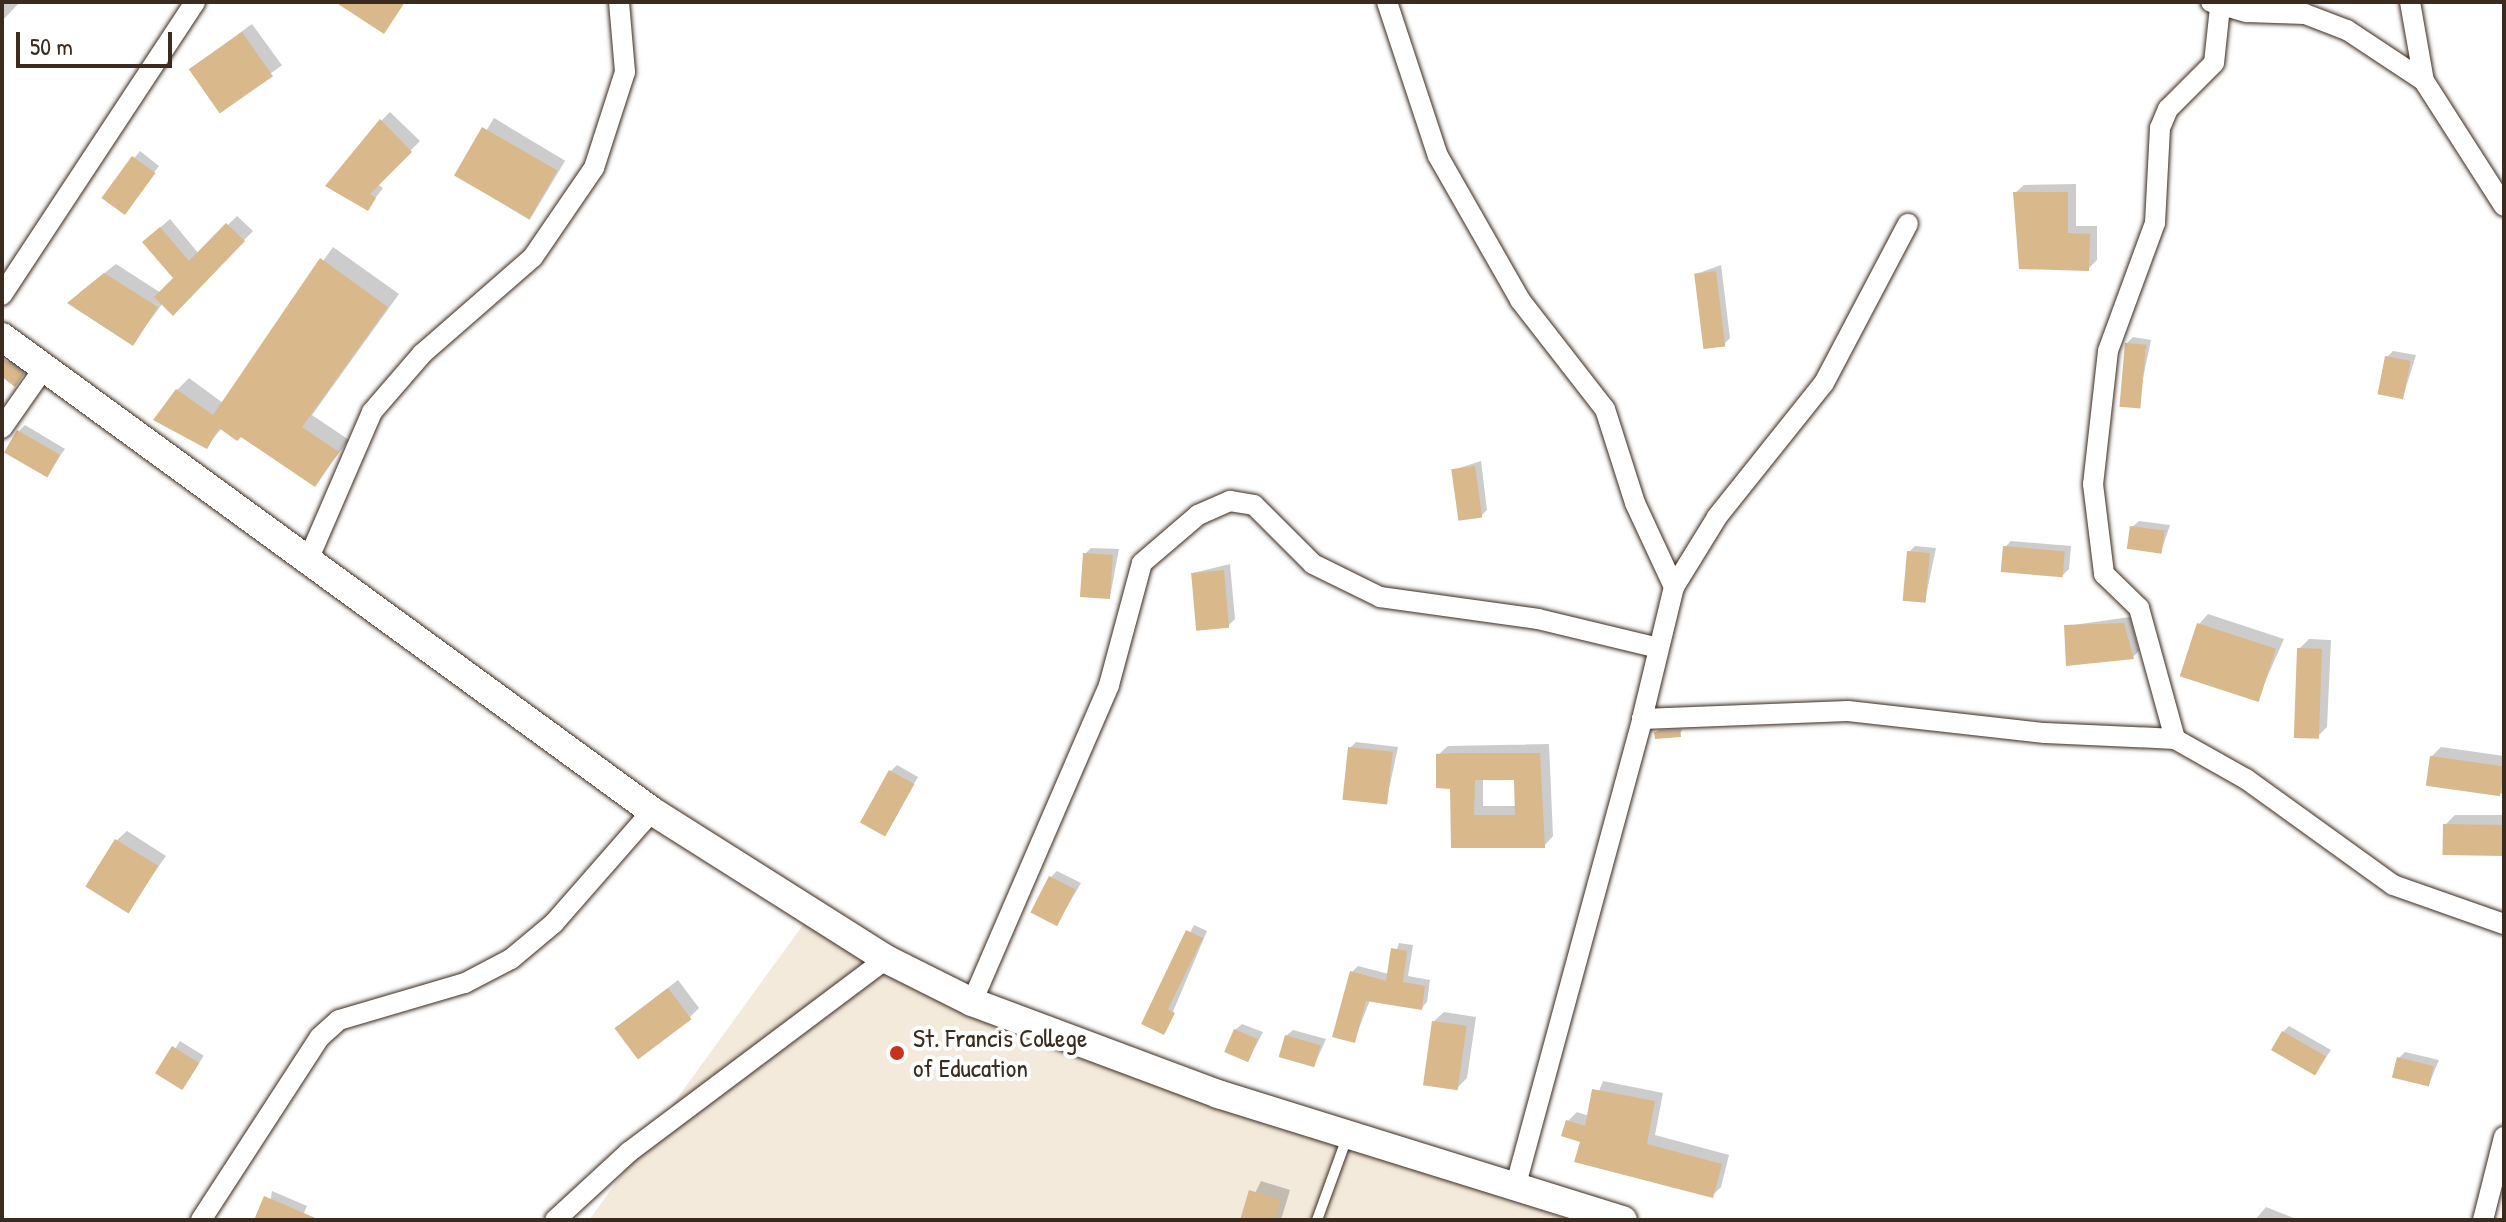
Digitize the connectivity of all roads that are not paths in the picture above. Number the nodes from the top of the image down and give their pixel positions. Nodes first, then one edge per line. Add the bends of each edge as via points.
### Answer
1 (195, 2) edge
2 (619, 2) edge
3 (1387, 2) edge
4 (2410, 2) edge
5 (2215, 4) edge
6 (2424, 81) junction
7 (2504, 206) edge
8 (1908, 224) dead end
9 (2, 295) edge
10 (2, 337) edge
11 (44, 368) junction
12 (2, 428) edge
13 (308, 560) junction
14 (1674, 587) junction
15 (1659, 648) junction
16 (1642, 719) junction
17 (2175, 739) junction
18 (652, 811) junction
19 (2504, 924) edge
20 (886, 959) junction
21 (972, 1002) junction
22 (1348, 1133) junction
23 (2504, 1137) edge
24 (1515, 1188) junction
25 (201, 1220) edge
26 (555, 1220) edge
27 (1317, 1220) edge
28 (1623, 1220) edge
29 (2483, 1220) edge

1 - 9 street
2 - 13 street via 625,72 594,168 533,257 385,394
3 - 14 street via 1438,156 1520,300 1605,409 1635,503
4 - 6 street
5 - 6 street via 2305,14 2347,30
5 - 17 street via 2214,63 2168,109 2160,128 2161,197 2108,351 2093,484 2104,574 2139,608
6 - 7 street
8 - 14 street via 1824,383 1717,517
10 - 11 main road
11 - 12 street
11 - 13 main road
13 - 18 main road
14 - 15 street
15 - 16 street
15 - 21 street via 1595,629 1380,597 1313,564 1254,505 1230,501 1198,515 1142,563 1094,725
16 - 17 street via 1848,711 2045,733
16 - 24 street
17 - 19 street via 2246,779 2393,885
18 - 20 main road
18 - 25 street via 554,923 511,959 465,983 339,1020 320,1037
20 - 21 main road
20 - 26 street via 629,1152
21 - 22 main road via 1218,1094
22 - 24 main road
22 - 27 lane
23 - 29 street
24 - 28 main road

